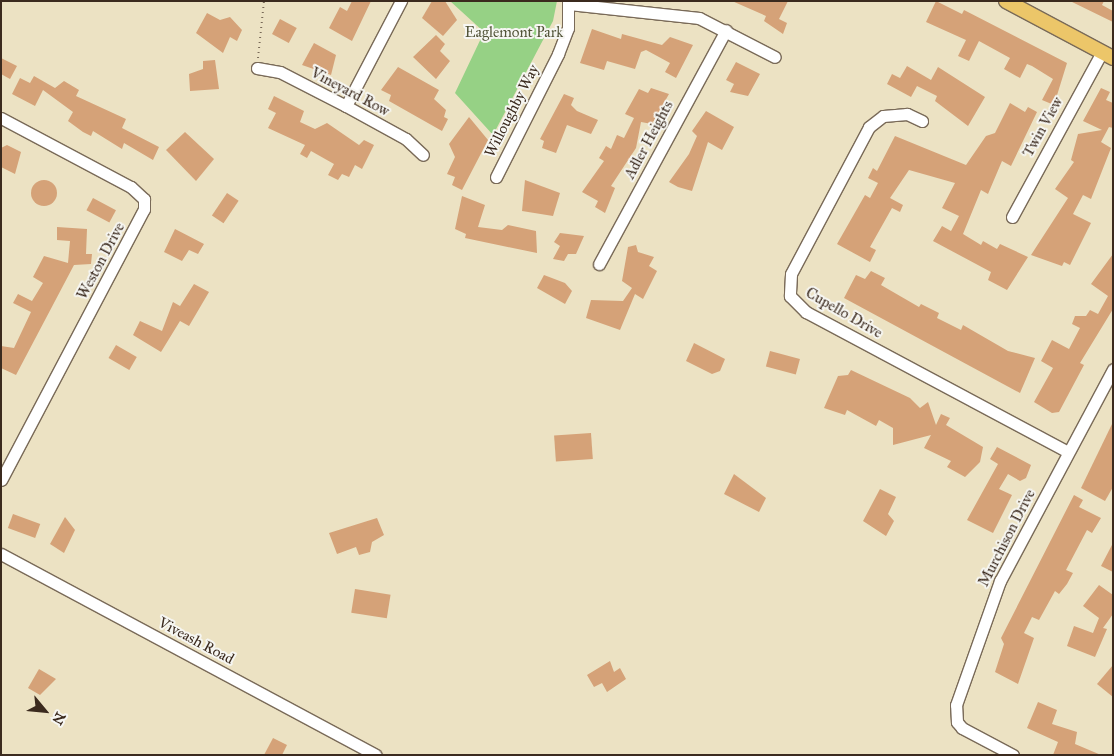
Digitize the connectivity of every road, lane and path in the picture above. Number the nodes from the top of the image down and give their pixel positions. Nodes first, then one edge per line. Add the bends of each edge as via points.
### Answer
1 (264, 1) edge
2 (401, 1) edge
3 (1006, 1) edge
4 (568, 3) edge
5 (726, 30) junction
6 (1107, 55) edge
7 (775, 56) dead end
8 (257, 68) joint
9 (346, 106) junction
10 (1, 118) edge
11 (922, 121) dead end
12 (423, 155) dead end
13 (496, 177) dead end
14 (1012, 216) dead end
15 (599, 264) dead end
16 (1113, 369) edge
17 (1068, 452) junction
18 (1, 480) edge
19 (1, 554) edge
20 (376, 755) edge
21 (1012, 755) edge

1 - 8 path
2 - 9 street
3 - 6 main road
4 - 5 street via 699,18
4 - 13 street, Willoughby Way via 568,28 558,54
5 - 7 street
5 - 15 street, Adler Heights
6 - 14 street, Twin View
8 - 9 street, Vineyard Row via 280,72
9 - 12 street, Vineyard Row via 406,139
10 - 18 street, Weston Drive via 131,187 144,199 144,209
11 - 17 street, Cupello Drive via 907,114 883,116 869,127 791,274 790,296 806,312
16 - 17 street, Murchison Drive
17 - 21 street, Murchison Drive via 995,593 956,705 957,722 962,728
19 - 20 street, Viveash Road

